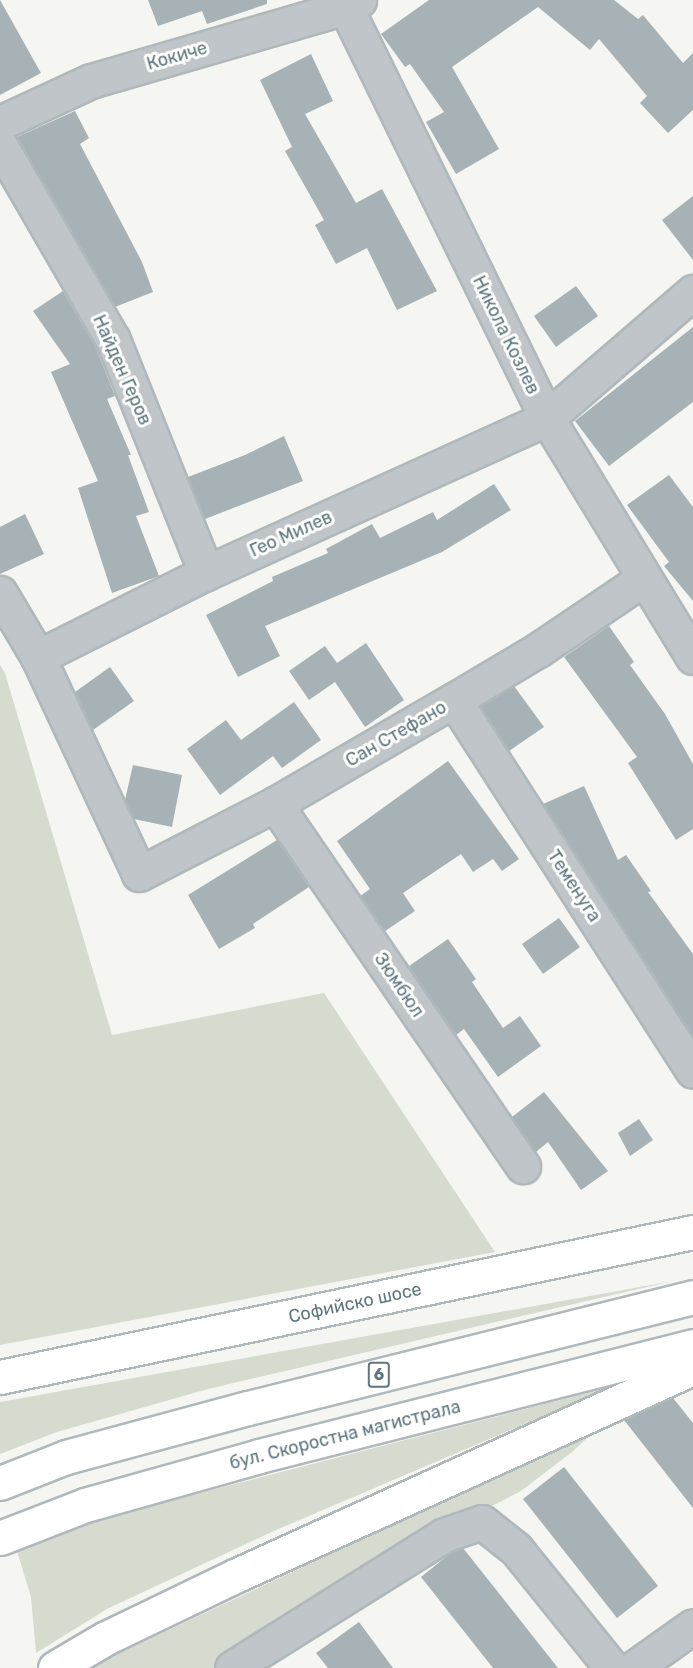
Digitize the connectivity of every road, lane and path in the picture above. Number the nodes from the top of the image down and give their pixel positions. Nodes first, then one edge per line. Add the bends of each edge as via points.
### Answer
1 (349, 2) edge
2 (0, 123) edge
3 (0, 145) edge
4 (693, 292) edge
5 (547, 418) junction
6 (206, 573) junction
7 (643, 579) junction
8 (0, 593) edge
9 (684, 619) edge
10 (38, 657) junction
11 (693, 657) edge
12 (454, 700) junction
13 (275, 804) junction
14 (693, 1071) edge
15 (523, 1166) dead end
16 (693, 1233) edge
17 (693, 1297) edge
18 (693, 1346) edge
19 (693, 1368) edge
20 (6, 1377) edge
21 (0, 1483) edge
22 (0, 1538) edge
23 (693, 1626) edge
24 (55, 1668) edge
25 (232, 1668) edge
26 (612, 1668) edge
27 (634, 1668) edge

1 - 2 street, Кокиче via 91,81
1 - 5 street, Никола Козлев
3 - 6 street, Найден Геров via 112,340
4 - 5 street, Гео Милев
5 - 6 street, Гео Милев
5 - 7 street, Никола Козлев
6 - 10 street, Гео Милев
7 - 9 street, Никола Козлев
7 - 12 street, Сан Стефано via 538,650
8 - 10 street
9 - 11 street, Никола Козлев
10 - 13 street, Сан Стефано via 139,874
12 - 13 street, Сан Стефано
12 - 14 street, Теменуга
13 - 15 street, Зюмбюл
16 - 20 main road, Софийско шосе
17 - 21 main road, 6 via 248,1408 66,1457
18 - 22 main road, бул. Скоростна магистрала via 259,1456 85,1505
19 - 24 main road via 237,1575 106,1638
23 - 27 street
25 - 26 street via 444,1535 482,1522 516,1549

